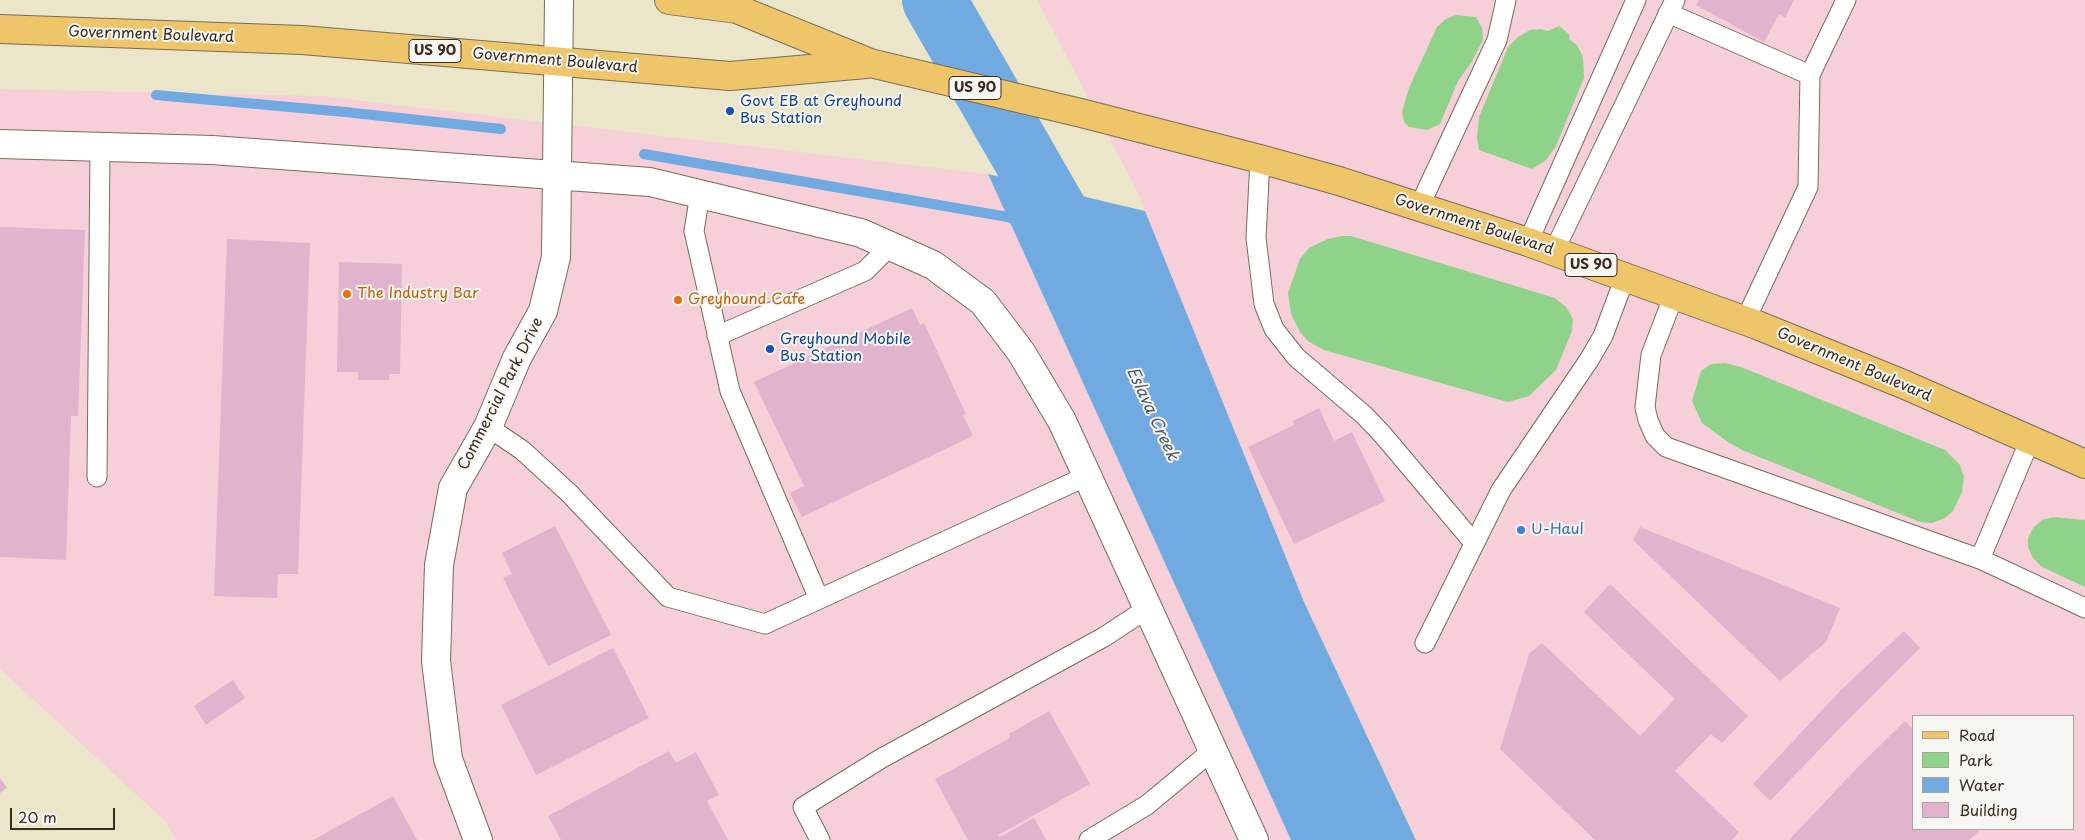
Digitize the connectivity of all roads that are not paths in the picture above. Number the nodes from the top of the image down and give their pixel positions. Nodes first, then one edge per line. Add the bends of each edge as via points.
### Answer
1 (559, 0) edge
2 (669, 0) edge
3 (1506, 0) edge
4 (1636, 0) edge
5 (1846, 0) edge
6 (1672, 6) edge
7 (0, 29) edge
8 (558, 62) junction
9 (870, 63) junction
10 (1810, 75) junction
11 (0, 144) edge
12 (100, 148) junction
13 (1260, 159) junction
14 (557, 174) junction
15 (700, 194) junction
16 (1419, 207) junction
17 (1528, 242) junction
18 (890, 246) junction
19 (1554, 251) junction
20 (1624, 277) junction
21 (1674, 295) junction
22 (1745, 321) junction
23 (717, 336) junction
24 (488, 427) junction
25 (2030, 440) junction
26 (2085, 464) edge
27 (1087, 476) junction
28 (97, 477) dead end
29 (1474, 543) junction
30 (1980, 559) junction
31 (819, 599) junction
32 (1148, 608) junction
33 (2085, 608) edge
34 (1425, 643) dead end
35 (1213, 750) junction
36 (478, 840) edge
37 (820, 840) edge
38 (1089, 840) edge
39 (1254, 840) edge

1 - 8 street, Commercial Park Drive
2 - 9 main road, Government Boulevard / US 90 via 737,9
3 - 16 lane via 1497,40
4 - 17 lane
5 - 10 lane
6 - 10 lane
6 - 19 lane
7 - 8 main road, Government Boulevard / US 90 via 302,40
8 - 9 main road, Government Boulevard / US 90 via 730,76
8 - 14 street, Commercial Park Drive
9 - 13 main road, Government Boulevard / US 90
10 - 22 lane via 1808,186
11 - 12 street
12 - 14 street via 212,150
12 - 28 lane
13 - 16 main road, Government Boulevard / US 90
13 - 29 lane via 1256,238 1264,304 1274,328 1296,357 1383,435
14 - 15 street via 650,182
14 - 24 street, Commercial Park Drive via 556,257 543,311 517,358
15 - 18 street via 861,233
15 - 23 lane via 694,231
16 - 17 main road, Government Boulevard / US 90
17 - 19 main road, Government Boulevard / US 90
18 - 23 lane via 865,271
18 - 27 street via 933,265 983,302 1021,352 1062,421
19 - 20 main road, Government Boulevard / US 90
20 - 21 main road, Government Boulevard / US 90
20 - 29 lane via 1604,336 1501,490
21 - 22 main road, Government Boulevard / US 90
21 - 30 lane via 1651,355 1645,407 1655,436 1666,447
22 - 25 main road, Government Boulevard / US 90 via 1903,384
23 - 31 lane via 730,391
24 - 31 lane via 522,450 570,493 668,597 765,624
24 - 36 street, Commercial Park Drive via 453,488 439,564 436,661 448,759
25 - 26 main road, Government Boulevard / US 90
25 - 30 lane
27 - 31 lane
27 - 32 street
29 - 34 lane
30 - 33 lane
32 - 35 street
32 - 37 lane via 1104,637 882,758 803,807
35 - 38 lane via 1146,805
35 - 39 street

